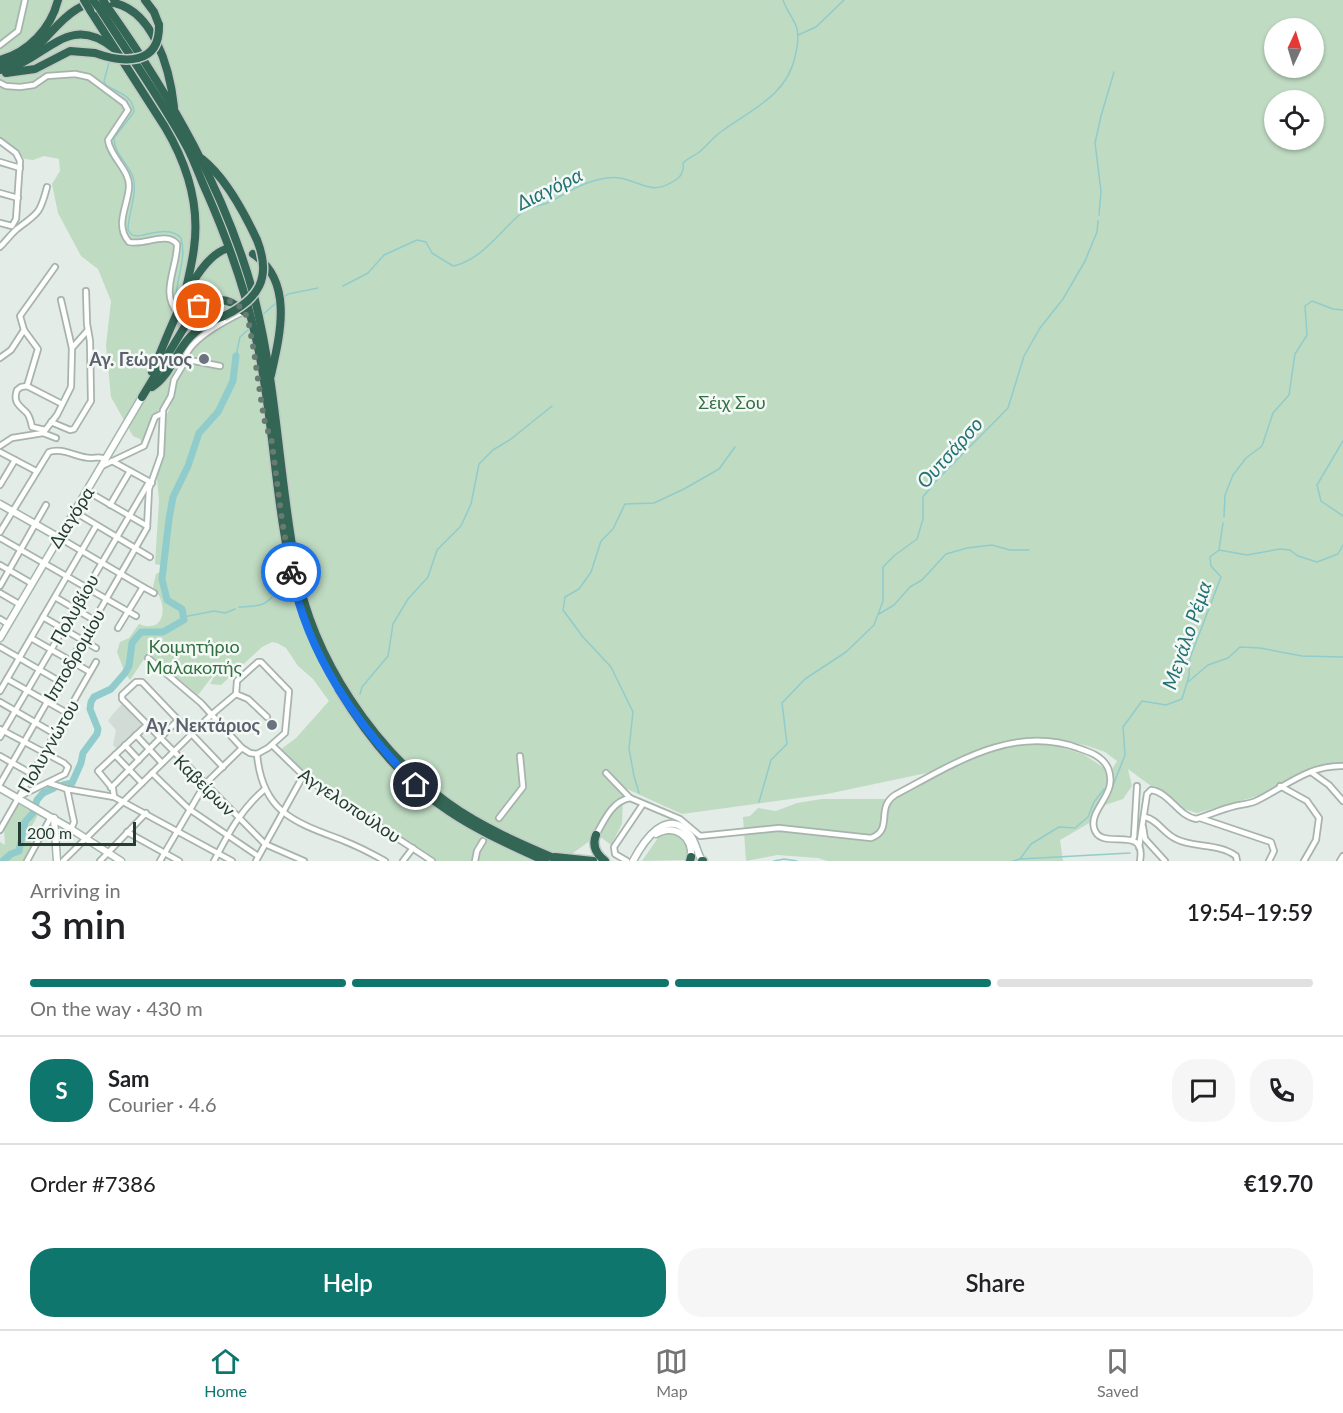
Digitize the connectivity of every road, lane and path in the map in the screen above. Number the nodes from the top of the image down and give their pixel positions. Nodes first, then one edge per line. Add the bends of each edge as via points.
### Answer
1 (25, 0) edge
2 (58, 0) edge
3 (84, 0) edge
4 (93, 0) edge
5 (145, 0) edge
6 (100, 6) edge
7 (0, 45) edge
8 (119, 54) junction
9 (0, 62) edge
10 (0, 72) edge
11 (0, 82) edge
12 (174, 111) junction
13 (0, 141) edge
14 (176, 146) junction
15 (200, 157) junction
16 (0, 162) edge
17 (20, 168) junction
18 (47, 187) dead end
19 (205, 190) junction
20 (0, 193) edge
21 (18, 198) junction
22 (0, 223) edge
23 (0, 247) edge
24 (226, 249) dead end
25 (253, 254) dead end
26 (54, 267) dead end
27 (86, 291) dead end
28 (184, 299) junction
29 (61, 300) dead end
30 (178, 313) junction
31 (249, 314) junction
32 (24, 330) junction
33 (88, 330) junction
34 (255, 330) junction
35 (72, 348) junction
36 (0, 358) edge
37 (184, 363) junction
38 (220, 366) dead end
39 (270, 379) junction
40 (27, 386) junction
41 (148, 388) junction
42 (142, 397) junction
43 (62, 404) junction
44 (163, 413) junction
45 (51, 422) junction
46 (44, 432) junction
47 (56, 438) dead end
48 (0, 446) edge
49 (0, 452) edge
50 (15, 460) junction
51 (109, 460) junction
52 (36, 471) junction
53 (130, 471) junction
54 (150, 482) junction
55 (0, 485) edge
56 (87, 491) junction
57 (0, 504) edge
58 (46, 505) dead end
59 (110, 505) junction
60 (12, 511) junction
61 (75, 512) junction
62 (129, 516) junction
63 (35, 524) junction
64 (96, 526) junction
65 (147, 526) junction
66 (0, 532) edge
67 (58, 537) junction
68 (115, 537) junction
69 (0, 538) edge
70 (135, 549) junction
71 (21, 550) junction
72 (82, 551) junction
73 (150, 557) dead end
74 (101, 562) junction
75 (43, 563) junction
76 (0, 565) edge
77 (9, 570) junction
78 (121, 574) junction
79 (67, 576) junction
80 (31, 583) junction
81 (0, 586) edge
82 (143, 587) junction
83 (86, 588) junction
84 (0, 593) edge
85 (154, 593) dead end
86 (55, 597) junction
87 (106, 599) junction
88 (19, 604) junction
89 (74, 608) junction
90 (128, 612) junction
91 (136, 616) dead end
92 (43, 617) junction
93 (0, 619) edge
94 (94, 620) junction
95 (8, 624) junction
96 (62, 628) junction
97 (118, 628) dead end
98 (0, 638) edge
99 (31, 638) junction
100 (83, 640) junction
101 (0, 647) edge
102 (96, 648) dead end
103 (50, 649) junction
104 (19, 658) junction
105 (148, 658) dead end
106 (71, 661) junction
107 (96, 662) dead end
108 (39, 669) junction
109 (90, 672) junction
110 (7, 679) junction
111 (59, 681) junction
112 (27, 690) junction
113 (0, 691) edge
114 (236, 694) junction
115 (0, 702) edge
116 (47, 702) junction
117 (15, 711) junction
118 (67, 713) junction
119 (211, 715) junction
120 (267, 717) dead end
121 (178, 720) junction
122 (35, 722) junction
123 (147, 725) junction
124 (2, 730) edge
125 (55, 734) junction
126 (136, 735) junction
127 (191, 735) junction
128 (0, 737) edge
129 (160, 738) junction
130 (24, 742) junction
131 (272, 745) junction
132 (125, 746) junction
133 (242, 748) junction
134 (149, 750) junction
135 (173, 752) junction
136 (44, 753) junction
137 (257, 754) junction
138 (115, 755) junction
139 (0, 756) edge
140 (520, 756) dead end
141 (139, 760) junction
142 (12, 763) junction
143 (162, 763) junction
144 (1343, 766) edge
145 (223, 767) junction
146 (129, 770) junction
147 (1311, 772) junction
148 (152, 773) junction
149 (606, 773) dead end
150 (32, 774) junction
151 (303, 776) junction
152 (49, 783) junction
153 (142, 783) junction
154 (205, 784) junction
155 (0, 786) edge
156 (1137, 786) dead end
157 (1280, 786) junction
158 (111, 788) junction
159 (67, 789) junction
160 (265, 789) junction
161 (114, 797) junction
162 (18, 798) junction
163 (630, 798) junction
164 (1343, 801) edge
165 (123, 802) junction
166 (643, 804) junction
167 (189, 809) junction
168 (146, 813) junction
169 (282, 813) junction
170 (52, 817) junction
171 (1144, 817) junction
172 (238, 818) junction
173 (499, 818) dead end
174 (1200, 818) junction
175 (1143, 824) junction
176 (1, 827) edge
177 (71, 829) junction
178 (177, 831) junction
179 (127, 832) junction
180 (596, 835) joint
181 (227, 836) junction
182 (700, 836) junction
183 (87, 838) junction
184 (1132, 840) junction
185 (483, 841) dead end
186 (694, 842) junction
187 (265, 844) junction
188 (1139, 847) junction
189 (413, 848) junction
190 (108, 851) junction
191 (164, 853) junction
192 (218, 853) junction
193 (1343, 856) edge
194 (257, 859) edge
195 (690, 859) edge
196 (66, 860) edge
197 (546, 860) edge
198 (27, 861) edge
199 (57, 861) edge
200 (100, 861) edge
201 (121, 861) edge
202 (160, 861) edge
203 (179, 861) edge
204 (214, 861) edge
205 (232, 861) edge
206 (304, 861) edge
207 (385, 861) edge
208 (403, 861) edge
209 (432, 861) edge
210 (475, 861) edge
211 (561, 861) edge
212 (593, 861) edge
213 (605, 861) edge
214 (627, 861) edge
215 (633, 861) edge
216 (637, 861) edge
217 (703, 861) edge
218 (1140, 861) edge
219 (1165, 861) edge
220 (1237, 861) edge
221 (1269, 861) edge
222 (1304, 861) edge
223 (1340, 861) edge

1 - 7 street via 18,31
2 - 9 highway via 39,36
3 - 6 highway, bridge
4 - 6 highway, bridge
5 - 10 highway, bridge via 159,25 154,44 137,58 120,60 70,51 35,69
6 - 8 highway
6 - 12 highway via 136,48
6 - 19 highway via 172,121
8 - 10 highway via 100,39 73,35 55,42 26,63
8 - 14 highway
9 - 12 highway via 31,53 77,8 95,2 116,3 139,16 151,32 169,78
11 - 30 street via 20,87 34,85 47,76 75,74 89,77 124,103 128,110 108,140 128,178 122,231 129,242 136,244 165,238 177,244 170,292 172,307
12 - 15 highway
13 - 17 street via 17,155
14 - 19 highway
14 - 28 highway via 190,182 195,217 194,249
15 - 31 highway via 235,239
15 - 41 highway, bridge via 222,180 257,240 263,268 259,287 247,303 194,333 167,372 154,387
16 - 17 street
17 - 21 street
18 - 23 street via 37,214
19 - 31 highway
20 - 21 street
21 - 22 street via 17,218 12,226
24 - 28 highway via 205,263
25 - 39 highway via 269,269 280,294 278,342
26 - 32 street via 20,315
27 - 33 street
28 - 30 highway
29 - 35 street
30 - 42 highway
31 - 34 highway
31 - 37 street via 226,320 197,341 187,351
31 - 41 highway via 223,300 199,306
32 - 36 street via 11,350
32 - 40 street via 38,349
33 - 35 street
33 - 45 street via 91,403 74,429
34 - 39 highway
34 - 197 highway via 284,537 310,638 341,694 386,754 428,796 469,824
35 - 43 street via 71,387
37 - 38 street via 193,360
37 - 44 street via 172,381 171,396
39 - 197 highway via 298,579 314,633 342,685 391,750 432,790
40 - 43 street
40 - 46 street via 17,390 18,406 32,427
41 - 42 highway
42 - 51 main road, Διαγόρα
43 - 45 street
44 - 51 street via 154,417 144,446
44 - 54 street via 161,457
45 - 46 street
46 - 47 street
46 - 48 street via 12,438
49 - 50 street
50 - 52 street
50 - 55 street
51 - 52 street via 54,450
51 - 53 street
51 - 56 main road, Διαγόρα
52 - 60 street
53 - 54 street
53 - 59 street
54 - 62 street, Πολυβίου
54 - 65 street
56 - 59 street
56 - 61 main road, Διαγόρα
57 - 60 main road
58 - 63 street
59 - 62 street
60 - 63 main road
60 - 66 street
61 - 64 street
61 - 67 main road, Διαγόρα
62 - 65 street
62 - 68 street, Πολυβίου
63 - 67 main road
63 - 71 street
64 - 68 street
64 - 72 street
65 - 70 street, Ιπποδρομίου
67 - 72 street
67 - 75 main road, Διαγόρα
68 - 70 street
68 - 74 street, Πολυβίου
69 - 71 street
70 - 73 street
70 - 78 street, Ιπποδρομίου
71 - 75 street
71 - 77 street
72 - 74 street
72 - 79 street
74 - 78 street
74 - 83 street, Πολυβίου
75 - 79 street
75 - 80 main road, Διαγόρα
76 - 77 street
77 - 80 street
77 - 81 street
78 - 82 street
78 - 87 street, Ιπποδρομίου
79 - 83 street
79 - 86 street
80 - 88 main road, Διαγόρα
82 - 85 street
82 - 90 street
83 - 87 street
83 - 89 street, Πολυβίου
84 - 88 street
86 - 89 street
86 - 92 street
87 - 90 street
87 - 94 street, Ιπποδρομίου
88 - 95 main road, Διαγόρα
89 - 94 street
89 - 96 street, Πολυβίου
90 - 91 street
90 - 97 street
92 - 96 street
92 - 99 street
93 - 95 street
94 - 100 street, Ιπποδρομίου
95 - 98 main road, Διαγόρα
96 - 100 street
96 - 103 street, Πολυβίου
99 - 103 street
99 - 104 street
100 - 102 street
100 - 106 street, Ιπποδρομίου
101 - 104 street
103 - 106 street
103 - 108 street, Πολυβίου
104 - 108 street
104 - 110 street
105 - 119 street
106 - 109 street
106 - 111 street, Ιπποδρομίου
107 - 109 street, Πολυγνώτου
108 - 111 street
108 - 112 street, Πολυβίου
109 - 118 street, Πολυγνώτου
110 - 112 street
110 - 113 street
111 - 116 street, Ιπποδρομίου
112 - 116 street
112 - 117 street, Πολυβίου
114 - 119 street
114 - 120 street via 248,699
114 - 131 street via 237,681 258,662 289,691 286,730
115 - 117 street
116 - 118 street
116 - 122 street, Ιπποδρομίου
117 - 122 street
117 - 124 street, Πολυβίου
118 - 125 street, Πολυγνώτου
119 - 127 street
119 - 133 street
121 - 123 street, Καβείρων via 140,681 122,699
121 - 127 street
121 - 129 street
122 - 125 street
122 - 130 street, Ιπποδρομίου
123 - 126 street
123 - 129 street, Καβείρων
124 - 128 street, Πολυβίου
124 - 130 street
125 - 136 street, Πολυγνώτου
126 - 132 street
126 - 134 street
127 - 135 street
127 - 145 street
129 - 134 street
129 - 135 street, Καβείρων
130 - 136 street
130 - 142 street, Ιπποδρομίου
131 - 137 street
131 - 151 street, Αγγελοπούλου
132 - 138 street
132 - 141 street
133 - 137 street
133 - 145 street
134 - 141 street
134 - 143 street
135 - 143 street
135 - 154 street, Καβείρων
136 - 150 street, Πολυγνώτου
136 - 152 street via 68,768 66,774
137 - 160 street
138 - 146 street
138 - 158 street via 97,772
139 - 142 street
140 - 173 street via 523,787
141 - 146 street
142 - 150 street
142 - 155 street, Ιπποδρομίου
143 - 148 street
144 - 147 street
145 - 154 street
146 - 153 street
146 - 158 street
147 - 157 street
147 - 164 street
148 - 153 street
148 - 167 street
149 - 163 street
150 - 162 street, Πολυγνώτου
151 - 169 street
151 - 189 street, Αγγελοπούλου
152 - 159 street
152 - 162 street
153 - 165 street
154 - 167 street
154 - 172 street, Καβείρων
155 - 162 main road
156 - 184 street
157 - 174 street via 1256,801
157 - 222 street via 1307,801 1318,818 1316,840
158 - 161 street
159 - 161 street
159 - 177 street via 74,821
160 - 169 street
160 - 172 street
161 - 165 street
162 - 170 main road
162 - 176 street, Πολυγνώτου
163 - 166 street
163 - 180 street via 613,807
165 - 168 street
165 - 183 street
166 - 182 street via 684,821
166 - 214 street via 614,847 615,854
167 - 178 street
167 - 181 street
168 - 178 street
168 - 179 street
169 - 187 street
169 - 207 street
170 - 177 main road
170 - 198 street
170 - 199 main road
171 - 174 street via 1147,794 1152,790 1190,818
171 - 175 street
171 - 220 street via 1176,840 1232,853
172 - 181 street
172 - 187 street, Καβείρων
174 - 221 street via 1271,842 1274,852
175 - 188 street
175 - 219 street via 1145,838
177 - 183 main road
178 - 191 street
178 - 192 street
179 - 190 street
179 - 191 street
180 - 213 highway via 595,847
181 - 192 street
181 - 194 street
182 - 184 street via 778,828 874,838 883,828 886,804 895,795 979,752 1013,742 1043,741 1072,746 1104,762 1110,784 1094,820 1094,829 1106,839
182 - 186 street
183 - 190 main road
183 - 196 street
184 - 188 street
185 - 210 street
186 - 215 main road via 680,826 663,825 649,835
186 - 217 main road
187 - 194 street
187 - 206 street
188 - 218 street
189 - 208 street
189 - 209 street, Αγγελοπούλου
190 - 200 street
190 - 201 main road
191 - 202 street
191 - 203 street
192 - 204 street
192 - 205 street
193 - 223 street
195 - 216 main road via 688,839 677,831 666,830 654,836
197 - 211 highway
197 - 212 highway

